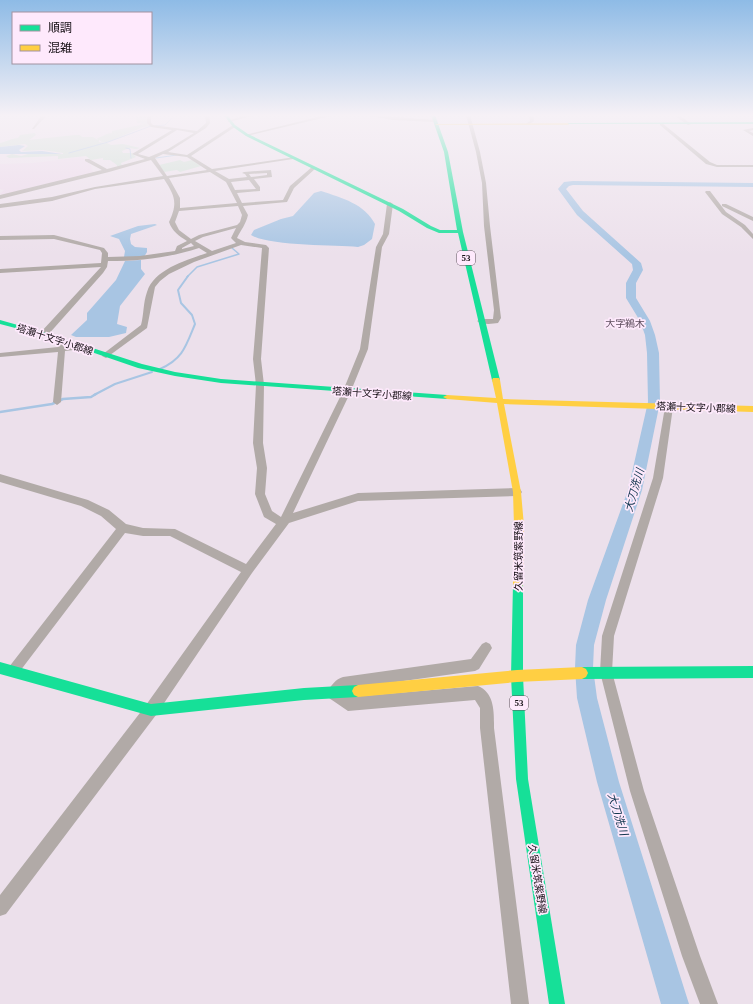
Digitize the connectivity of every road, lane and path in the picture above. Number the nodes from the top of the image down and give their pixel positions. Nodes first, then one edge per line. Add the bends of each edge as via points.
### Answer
1 (90, 162) edge
2 (140, 162) edge
3 (156, 162) edge
4 (197, 162) edge
5 (271, 162) edge
6 (301, 162) edge
7 (448, 162) edge
8 (480, 162) edge
9 (708, 162) edge
10 (753, 166) edge
11 (235, 168) junction
12 (314, 168) junction
13 (107, 171) junction
14 (212, 171) junction
15 (244, 173) junction
16 (165, 178) junction
17 (251, 178) junction
18 (228, 181) junction
19 (235, 192) junction
20 (0, 197) edge
21 (240, 204) junction
22 (390, 204) junction
23 (0, 206) edge
24 (177, 210) junction
25 (753, 219) edge
26 (239, 226) junction
27 (460, 232) junction
28 (753, 236) edge
29 (0, 238) edge
30 (190, 240) junction
31 (240, 244) junction
32 (199, 246) junction
33 (178, 253) junction
34 (212, 253) junction
35 (104, 262) junction
36 (0, 271) edge
37 (481, 320) junction
38 (0, 322) edge
39 (44, 334) junction
40 (62, 345) junction
41 (0, 355) edge
42 (106, 356) junction
43 (260, 385) junction
44 (347, 391) junction
45 (501, 401) junction
46 (57, 402) dead end
47 (667, 407) junction
48 (753, 409) edge
49 (0, 478) edge
50 (517, 492) junction
51 (284, 522) junction
52 (123, 528) junction
53 (248, 570) junction
54 (486, 648) dead end
55 (0, 668) edge
56 (13, 671) junction
57 (606, 672) junction
58 (753, 672) edge
59 (517, 676) junction
60 (334, 693) junction
61 (151, 710) junction
62 (0, 908) edge
63 (520, 1004) edge
64 (557, 1004) edge
65 (709, 1004) edge

1 - 13 street
2 - 13 street
3 - 16 street
4 - 14 street
5 - 11 street
6 - 12 main road
7 - 27 main road, 久留米筑紫野線 / 53
8 - 37 street via 498,318 495,321
9 - 10 street
11 - 14 street
11 - 15 street
12 - 21 street via 292,188 285,201
12 - 22 main road
13 - 20 street
14 - 16 street
14 - 18 street
15 - 17 street
15 - 17 street via 269,171 270,176
16 - 23 street via 88,189 52,199
16 - 24 street via 177,198
17 - 18 street
17 - 19 street via 258,190
18 - 19 street
19 - 21 street
21 - 24 street
21 - 26 street via 245,215 243,223
22 - 27 main road via 429,228
22 - 44 street via 386,234 379,247 364,349
24 - 30 street via 172,225
25 - 28 street via 727,208 714,192 708,192 724,213
26 - 30 street
26 - 31 street via 234,238
27 - 37 main road, 久留米筑紫野線 / 53
29 - 35 street via 54,236 102,249 106,253
30 - 32 street
30 - 33 street via 178,247
31 - 34 street
31 - 43 street via 266,248 257,358
32 - 33 street
32 - 34 street
33 - 35 street
34 - 42 street via 175,268 155,282 150,291 144,326
35 - 36 street
35 - 39 street via 101,272
37 - 45 main road, 久留米筑紫野線 / 53
38 - 39 main road, 塔瀬十文字小郡線
39 - 40 main road, 塔瀬十文字小郡線
40 - 41 street
40 - 42 main road, 塔瀬十文字小郡線 via 82,347
40 - 46 street
42 - 43 main road, 塔瀬十文字小郡線 via 175,374
43 - 44 main road, 塔瀬十文字小郡線
43 - 51 street via 260,494 268,514
44 - 45 main road, 塔瀬十文字小郡線
44 - 51 street
45 - 47 main road, 塔瀬十文字小郡線
45 - 50 main road, 久留米筑紫野線 / 53
47 - 48 main road, 塔瀬十文字小郡線
47 - 57 street via 658,478 608,636
49 - 52 street via 84,503 105,512
50 - 51 street via 358,497
50 - 59 main road, 久留米筑紫野線 / 53
51 - 53 street
52 - 53 street via 143,532 171,532
52 - 56 street
53 - 61 street
54 - 60 street via 475,665 343,683
55 - 56 main road
56 - 61 main road
57 - 58 main road
57 - 59 main road
57 - 65 street via 637,791
59 - 60 main road
59 - 64 main road, 久留米筑紫野線 / 53 via 522,779
60 - 61 main road
60 - 63 street via 348,704 478,693 487,706 487,728
61 - 62 street

